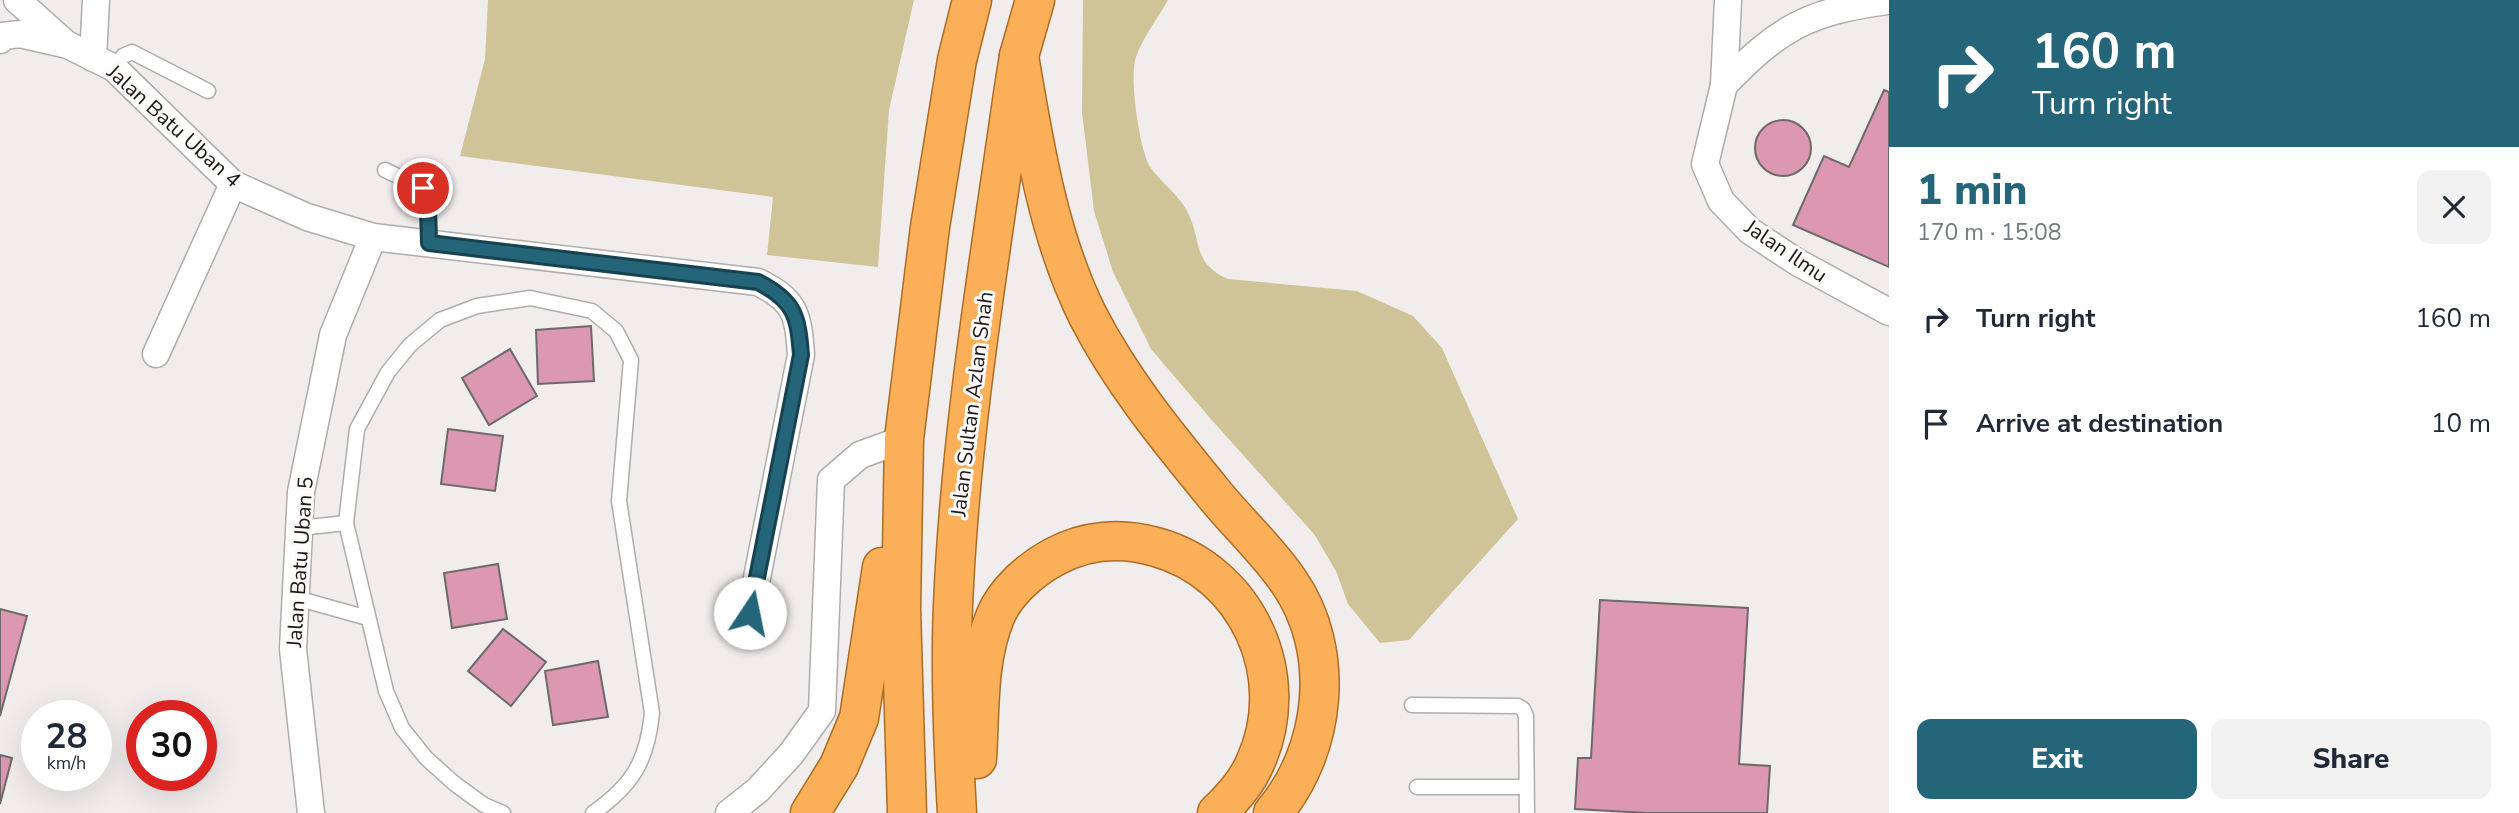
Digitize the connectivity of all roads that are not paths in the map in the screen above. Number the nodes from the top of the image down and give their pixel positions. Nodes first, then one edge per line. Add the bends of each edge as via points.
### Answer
1 (17, 0) edge
2 (96, 0) edge
3 (972, 0) edge
4 (1035, 0) edge
5 (1728, 0) edge
6 (1887, 1) edge
7 (0, 40) edge
8 (68, 45) junction
9 (1019, 56) junction
10 (103, 63) junction
11 (1724, 85) junction
12 (208, 91) dead end
13 (385, 170) dead end
14 (233, 184) junction
15 (373, 237) junction
16 (429, 243) junction
17 (1889, 312) edge
18 (156, 354) dead end
19 (904, 439) junction
20 (346, 523) junction
21 (300, 528) junction
22 (296, 598) junction
23 (750, 613) dead end
24 (368, 618) junction
25 (1412, 705) dead end
26 (1417, 787) dead end
27 (1526, 787) junction
28 (311, 813) edge
29 (503, 813) edge
30 (593, 813) edge
31 (729, 813) edge
32 (810, 813) edge
33 (907, 813) edge
34 (957, 813) edge
35 (972, 813) edge
36 (1217, 813) edge
37 (1273, 813) edge
38 (1527, 813) edge

1 - 8 street, Jalan Batu Uban 4
2 - 10 street
3 - 19 highway via 957,60 930,227
4 - 9 highway, Jalan Sultan Azlan Shah
5 - 11 street, Jalan Ilmu
6 - 11 street via 1799,22 1751,57
7 - 8 street, Jalan Batu Uban 4 via 20,34
8 - 10 street, Jalan Batu Uban 4
9 - 34 highway, Jalan Sultan Azlan Shah via 960,498 953,609
9 - 37 highway via 1048,207 1087,314 1152,418 1270,557 1307,613 1319,667 1310,747 1297,779
10 - 12 lane via 132,52
10 - 14 street, Jalan Batu Uban 4
11 - 17 street, Jalan Ilmu via 1705,164 1721,201 1750,231
13 - 16 lane via 423,188
14 - 15 street, Jalan Batu Uban 4 via 307,217
14 - 18 street
15 - 16 street, Jalan Batu Uban 4
15 - 21 street, Jalan Batu Uban 5 via 333,335 301,492
16 - 23 street, Jalan Batu Uban 4 via 758,282 791,306 801,355
19 - 31 street via 860,455 831,480 822,711 791,754
19 - 32 highway via 859,718 839,766
19 - 33 highway via 901,609
20 - 21 lane
20 - 24 lane
20 - 30 lane via 357,429 388,372 410,345 440,320 477,306 530,298 592,312 616,331 631,360 619,501 652,713 649,744 633,776
21 - 22 street, Jalan Batu Uban 5
22 - 24 lane
22 - 28 street, Jalan Batu Uban 5 via 293,649
24 - 29 lane via 386,691 402,728 455,784
25 - 27 lane via 1523,709
26 - 27 lane
27 - 38 lane
35 - 36 highway via 984,656 996,615 1031,573 1067,550 1124,541 1144,543 1191,560 1213,576 1254,627 1266,660 1270,700 1263,742 1244,782

